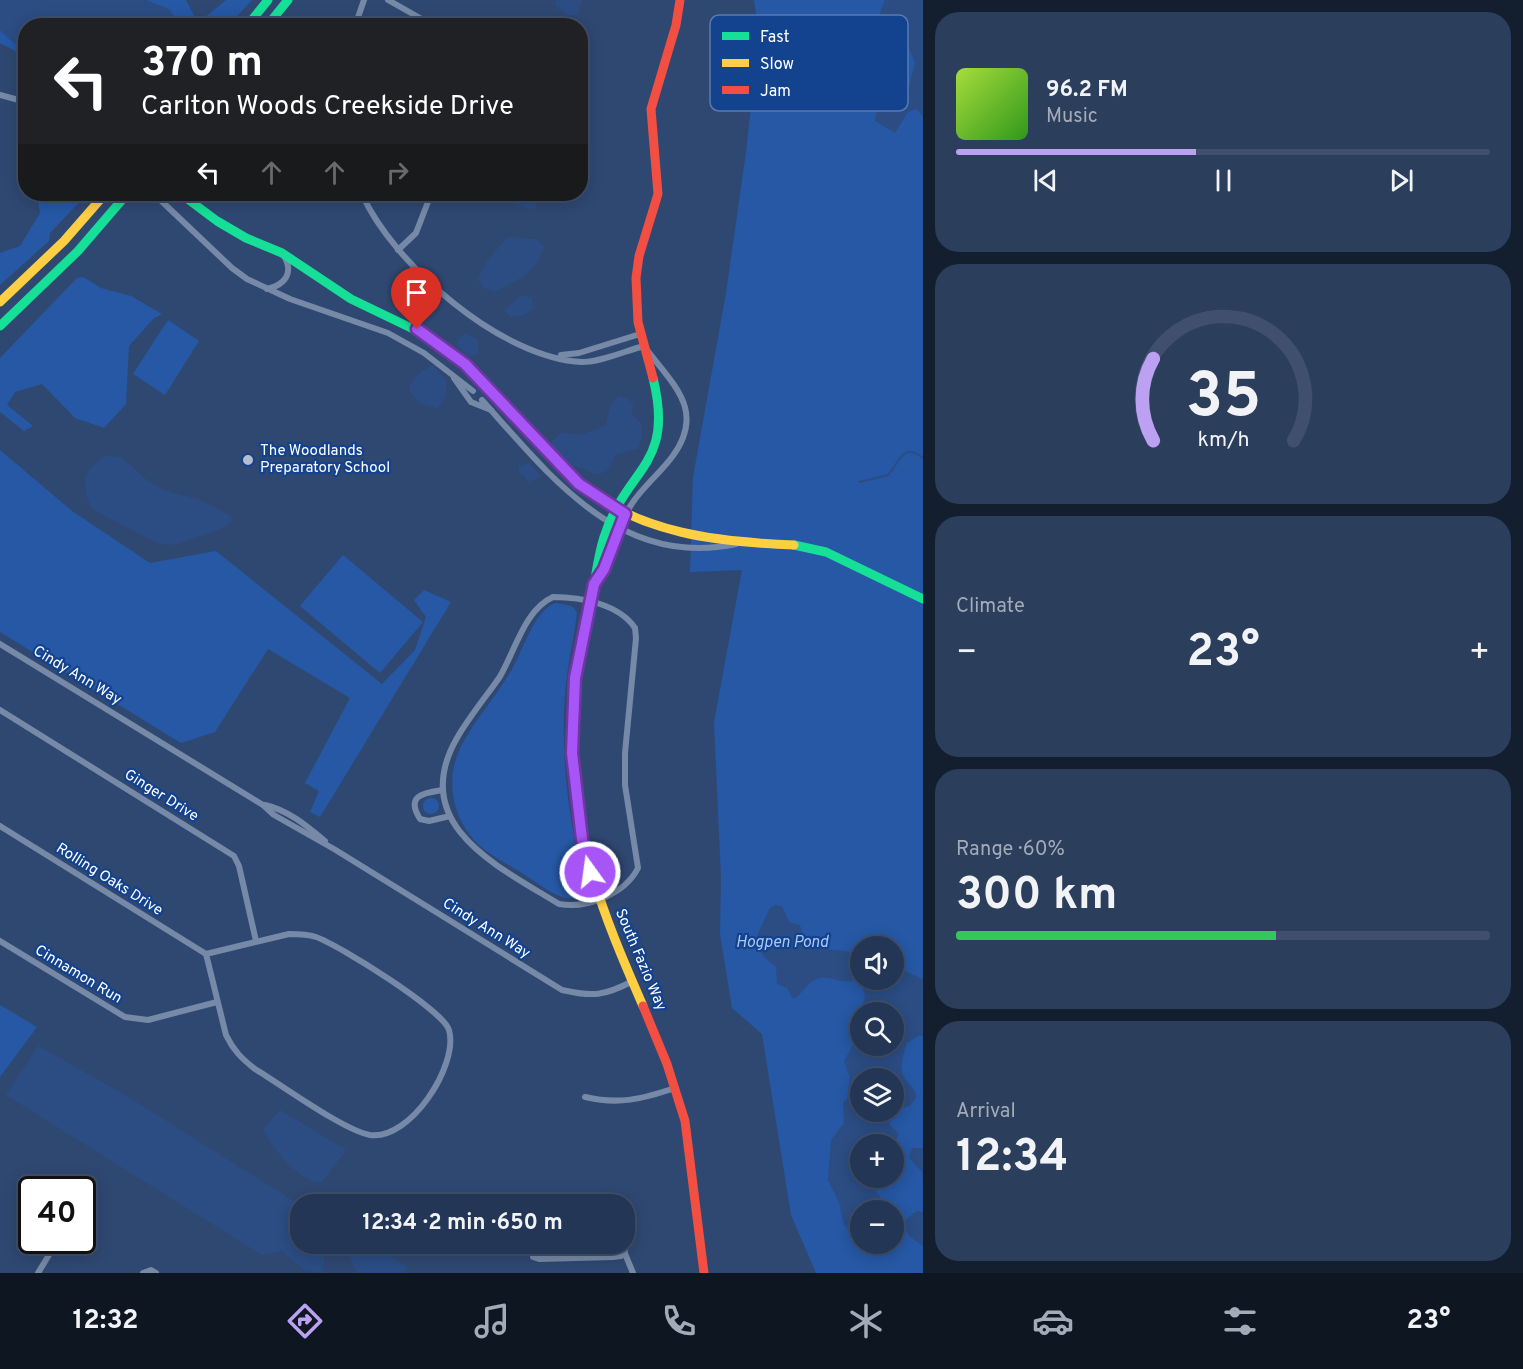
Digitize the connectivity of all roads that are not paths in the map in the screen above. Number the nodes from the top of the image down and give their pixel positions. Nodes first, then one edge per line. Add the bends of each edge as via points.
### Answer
1 (268, 0) edge
2 (288, 0) edge
3 (364, 0) edge
4 (388, 0) edge
5 (680, 0) edge
6 (253, 18) edge
7 (273, 18) edge
8 (358, 18) edge
9 (420, 18) edge
10 (0, 95) edge
11 (18, 100) edge
12 (99, 201) edge
13 (121, 201) edge
14 (161, 201) edge
15 (191, 201) edge
16 (366, 201) edge
17 (428, 201) edge
18 (398, 250) junction
19 (282, 252) junction
20 (266, 289) junction
21 (0, 302) edge
22 (0, 326) edge
23 (417, 329) junction
24 (640, 334) junction
25 (409, 344) junction
26 (644, 346) junction
27 (554, 356) junction
28 (453, 377) junction
29 (473, 391) dead end
30 (482, 400) dead end
31 (501, 400) junction
32 (491, 410) junction
33 (615, 508) junction
34 (625, 514) junction
35 (609, 521) junction
36 (620, 527) junction
37 (740, 543) junction
38 (594, 584) junction
39 (923, 599) edge
40 (588, 602) junction
41 (0, 644) edge
42 (0, 710) edge
43 (444, 790) junction
44 (450, 816) junction
45 (0, 826) edge
46 (598, 898) junction
47 (0, 941) edge
48 (256, 941) junction
49 (206, 954) junction
50 (633, 981) junction
51 (217, 1002) junction
52 (675, 1088) junction
53 (585, 1097) dead end
54 (50, 1254) edge
55 (533, 1254) edge
56 (622, 1254) edge
57 (626, 1254) edge
58 (144, 1272) edge
59 (38, 1273) edge
60 (156, 1273) edge
61 (633, 1273) edge
62 (704, 1273) edge

1 - 6 street
2 - 7 street
3 - 8 street
4 - 9 street
5 - 24 street, South Fazio Way via 674,39 652,98 648,127 658,193 636,273
10 - 11 street
12 - 21 street via 64,241
13 - 22 street via 78,251
14 - 20 street via 232,268
15 - 19 street via 234,231
16 - 18 street
17 - 18 street via 416,233
18 - 27 street via 413,268 495,333
19 - 20 street via 289,264 287,277 277,287
19 - 23 street via 351,299
20 - 25 street
23 - 25 street
23 - 31 street via 450,351 496,390
24 - 26 street, South Fazio Way
24 - 27 street via 579,353
25 - 28 street
26 - 27 street via 583,362
26 - 33 street, South Fazio Way via 657,391 658,435 644,471
26 - 34 street, South Fazio Way via 685,402 688,420 685,437 671,458
28 - 29 street
28 - 32 street via 471,402
30 - 32 street
31 - 32 street
31 - 33 street via 564,470
32 - 35 street via 571,497
33 - 34 street
33 - 35 street, South Fazio Way
34 - 36 street, South Fazio Way
34 - 37 street via 651,525
35 - 36 street
35 - 38 street, South Fazio Way via 594,568
36 - 37 street via 680,548 707,550
36 - 38 street, South Fazio Way
37 - 39 street via 796,545 826,552
38 - 40 street, South Fazio Way
40 - 43 street via 553,597 532,612 499,678 457,738 445,768
40 - 46 street, South Fazio Way via 575,678 572,753 582,839
40 - 46 street via 617,610 629,618 636,638 625,785 638,868 621,891
41 - 50 street, Cindy Ann Way via 264,805 277,807 302,822 334,849 562,990 587,996 609,993
42 - 48 street, Ginger Drive via 234,856
43 - 44 street
43 - 44 street via 422,794 415,801 414,810 420,819 429,821
44 - 46 street via 472,849 559,904 581,905
45 - 49 street, Rolling Oaks Drive
46 - 50 street, South Fazio Way
47 - 51 street, Cinnamon Run via 125,1017 148,1020
48 - 49 street
48 - 51 street via 289,934 316,937 430,1007 442,1018 451,1039 448,1059 433,1088 415,1115 390,1134 380,1136 357,1130 242,1059 226,1035
49 - 51 street
50 - 52 street, South Fazio Way
52 - 53 street via 635,1101 607,1102
52 - 62 street, South Fazio Way via 695,1173
54 - 59 street
55 - 56 street via 539,1259
57 - 61 street
58 - 60 street

